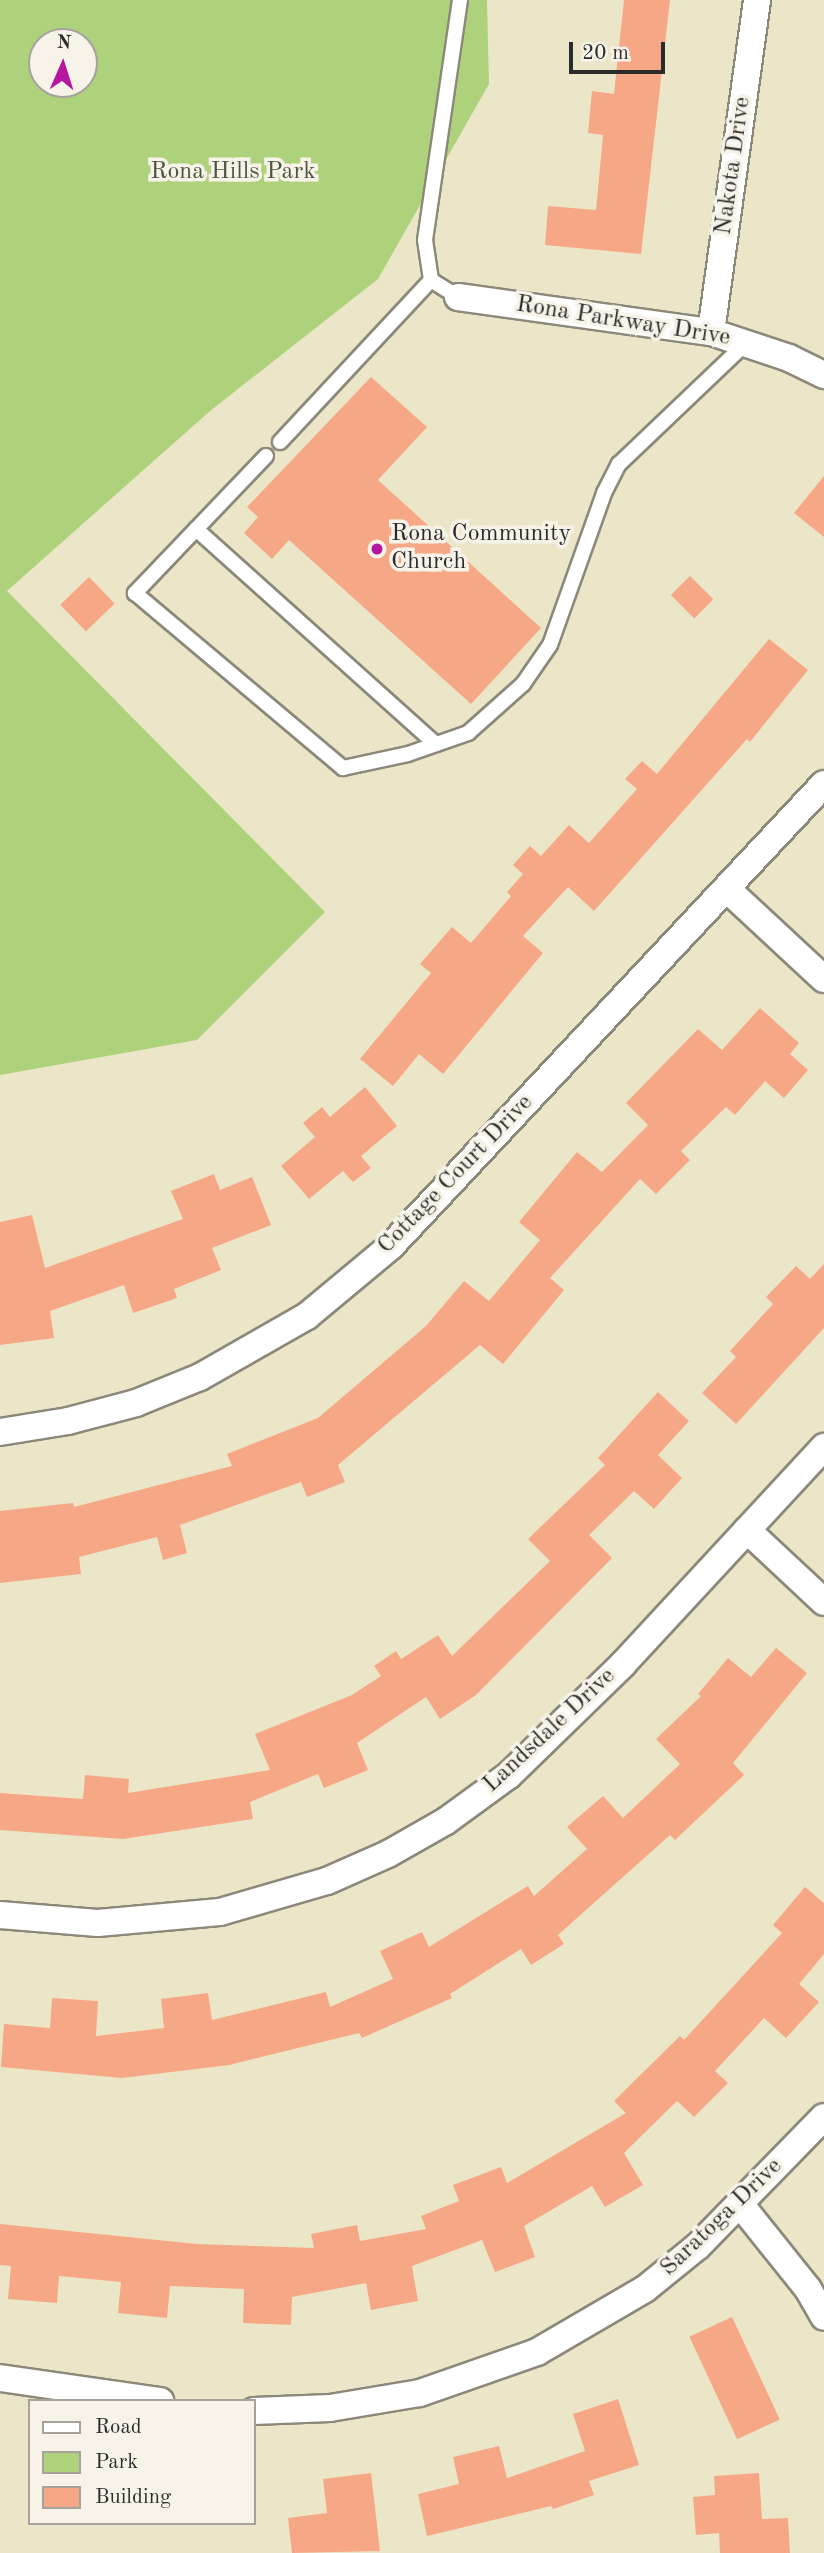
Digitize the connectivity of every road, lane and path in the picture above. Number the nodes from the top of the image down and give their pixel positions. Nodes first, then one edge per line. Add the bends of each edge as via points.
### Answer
1 (460, 0) edge
2 (757, 0) edge
3 (431, 280) junction
4 (458, 297) joint
5 (711, 332) junction
6 (747, 342) junction
7 (824, 375) edge
8 (280, 442) dead end
9 (266, 456) dead end
10 (196, 529) junction
11 (436, 744) junction
12 (824, 784) edge
13 (727, 889) junction
14 (824, 979) edge
15 (0, 1432) edge
16 (824, 1447) edge
17 (747, 1530) junction
18 (824, 1602) edge
19 (0, 1915) edge
20 (824, 2117) edge
21 (740, 2204) junction
22 (824, 2317) edge
23 (0, 2378) edge
24 (146, 2399) edge
25 (256, 2411) edge

1 - 3 lane via 425,240
2 - 5 street, Nakota Drive
3 - 4 lane
3 - 8 lane
4 - 5 street, Rona Parkway Drive
5 - 6 street, Rona Parkway Drive
6 - 7 street, Rona Parkway Drive
6 - 11 lane via 620,464 604,493 551,645 523,684 468,733
9 - 10 lane
10 - 11 lane
10 - 11 lane via 135,593 343,768
12 - 13 street, Cottage Court Drive
13 - 14 street
13 - 15 street, Cottage Court Drive via 391,1246 307,1316 200,1377 136,1403
16 - 17 street, Landsdale Drive
17 - 18 street
17 - 19 street, Landsdale Drive via 623,1664 509,1774 446,1821 388,1854 327,1881 220,1912 98,1923
20 - 21 street, Saratoga Drive
21 - 22 street via 808,2289
21 - 25 street, Saratoga Drive via 645,2289 537,2352 420,2393 330,2408
23 - 24 street

